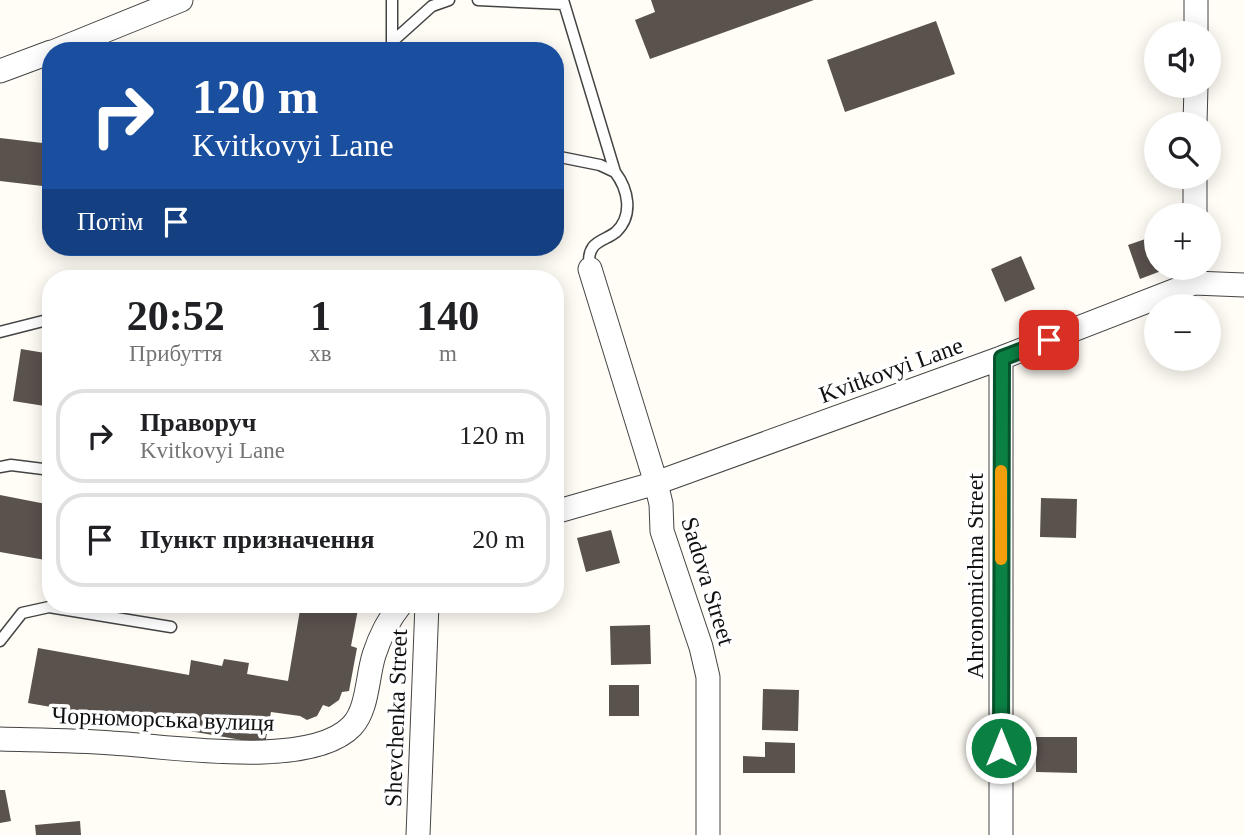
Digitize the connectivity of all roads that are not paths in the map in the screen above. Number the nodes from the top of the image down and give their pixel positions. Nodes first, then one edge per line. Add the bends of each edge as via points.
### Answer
1 (181, 0) edge
2 (392, 0) edge
3 (449, 0) edge
4 (478, 0) edge
5 (1196, 0) edge
6 (563, 2) edge
7 (1196, 21) edge
8 (78, 42) edge
9 (392, 42) edge
10 (397, 42) edge
11 (42, 56) edge
12 (0, 71) edge
13 (564, 158) edge
14 (615, 172) junction
15 (590, 269) joint
16 (1182, 280) edge
17 (1219, 280) edge
18 (1244, 285) edge
19 (42, 321) edge
20 (0, 332) edge
21 (1002, 358) junction
22 (0, 467) edge
23 (42, 469) edge
24 (656, 483) junction
25 (564, 509) edge
26 (42, 608) edge
27 (85, 613) edge
28 (394, 613) edge
29 (427, 613) edge
30 (171, 627) dead end
31 (0, 641) edge
32 (0, 739) edge
33 (418, 835) edge
34 (708, 835) edge
35 (1001, 835) edge

1 - 8 street
2 - 9 lane
3 - 10 lane via 432,6
4 - 6 lane
5 - 7 street
6 - 14 lane
11 - 12 street
13 - 14 lane
14 - 15 lane via 628,199 625,217 616,232 593,246
15 - 24 street, Sadova Street
16 - 21 street, Kvitkovyi Lane
17 - 18 street, Kvitkovyi Lane
19 - 20 lane
21 - 24 street, Kvitkovyi Lane
21 - 35 street, Ahronomichna Street
22 - 23 lane
24 - 25 street, Kvitkovyi Lane
24 - 34 street, Sadova Street via 662,531 708,677
26 - 31 lane via 22,613
27 - 30 lane
28 - 32 street, Чорноморська вулиця via 378,645 354,725 320,745 247,752
29 - 33 street, Shevchenka Street

